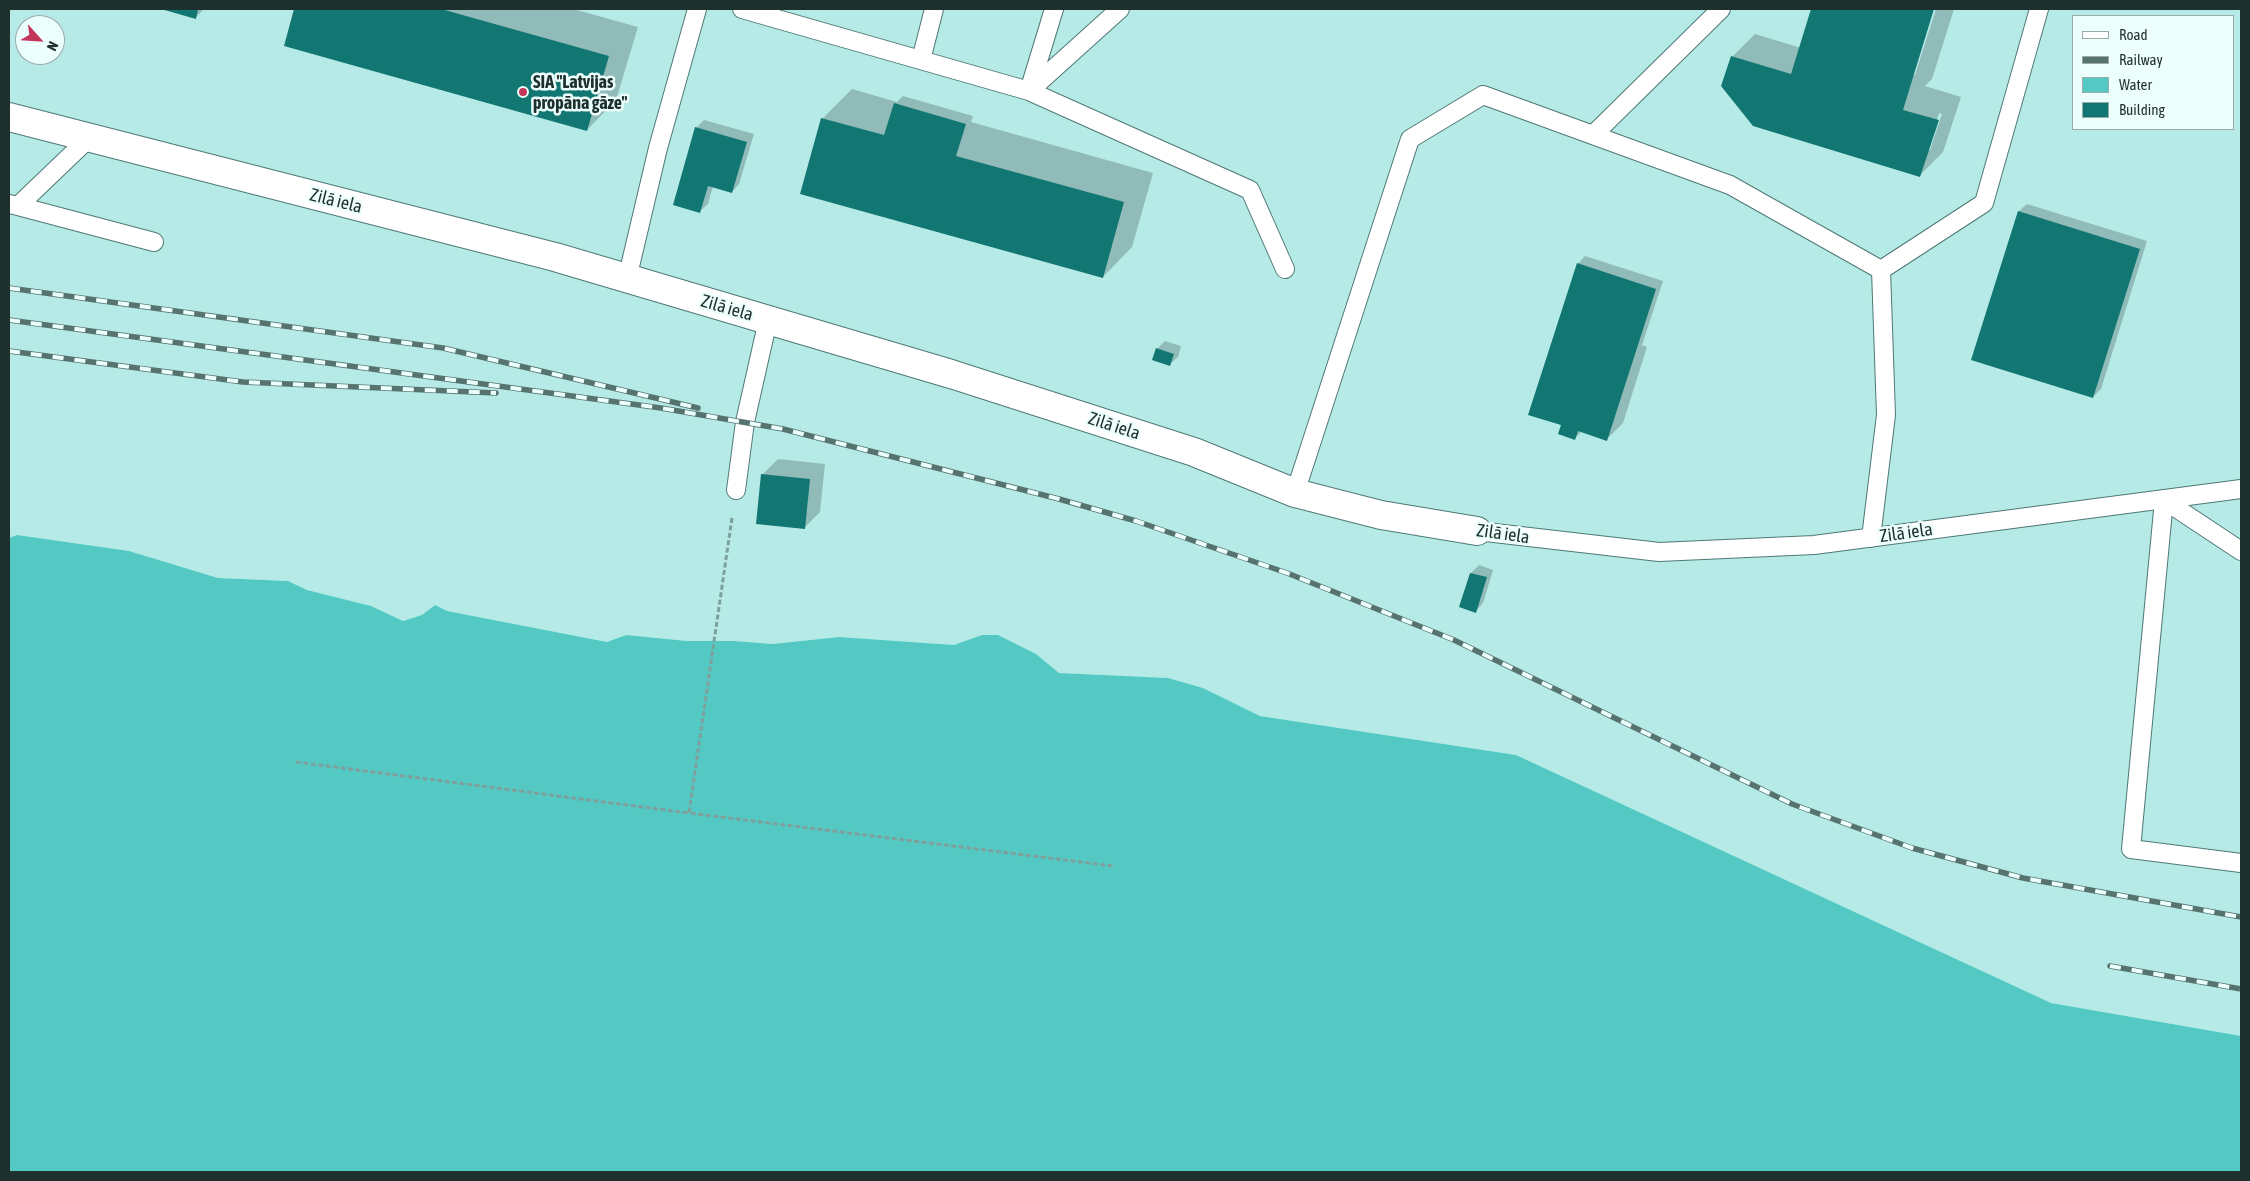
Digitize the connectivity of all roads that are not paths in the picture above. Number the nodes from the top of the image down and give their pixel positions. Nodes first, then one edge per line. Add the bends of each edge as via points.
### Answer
1 (697, 9) edge
2 (742, 9) edge
3 (934, 9) edge
4 (1054, 9) edge
5 (1120, 9) edge
6 (1721, 9) edge
7 (2039, 9) edge
8 (921, 60) junction
9 (1029, 91) junction
10 (9, 118) edge
11 (1593, 135) junction
12 (89, 138) junction
13 (13, 205) edge
14 (154, 242) dead end
15 (1285, 269) dead end
16 (1881, 270) junction
17 (627, 278) junction
18 (768, 320) junction
19 (2241, 489) edge
20 (736, 490) road end
21 (1295, 493) junction
22 (2164, 500) junction
23 (1477, 531) joint
24 (1871, 538) junction
25 (2241, 551) edge
26 (2241, 863) edge

1 - 17 lane via 658,148
2 - 8 lane
3 - 8 lane
4 - 9 lane
5 - 9 lane
6 - 11 lane
7 - 16 lane via 1984,203
8 - 9 lane
9 - 15 lane via 1250,190
10 - 12 street, Zilā iela
11 - 16 lane via 1730,185
11 - 21 lane via 1483,95 1410,139
12 - 13 lane
12 - 17 street, Zilā iela
13 - 14 lane
16 - 24 lane via 1886,414
17 - 18 street, Zilā iela
18 - 20 lane via 745,422
18 - 21 street, Zilā iela via 951,374 1194,452
19 - 22 lane, Zilā iela
21 - 23 street, Zilā iela via 1381,515
22 - 24 lane, Zilā iela
22 - 25 lane
22 - 26 lane via 2131,849
23 - 24 lane, Zilā iela via 1659,552 1814,546

